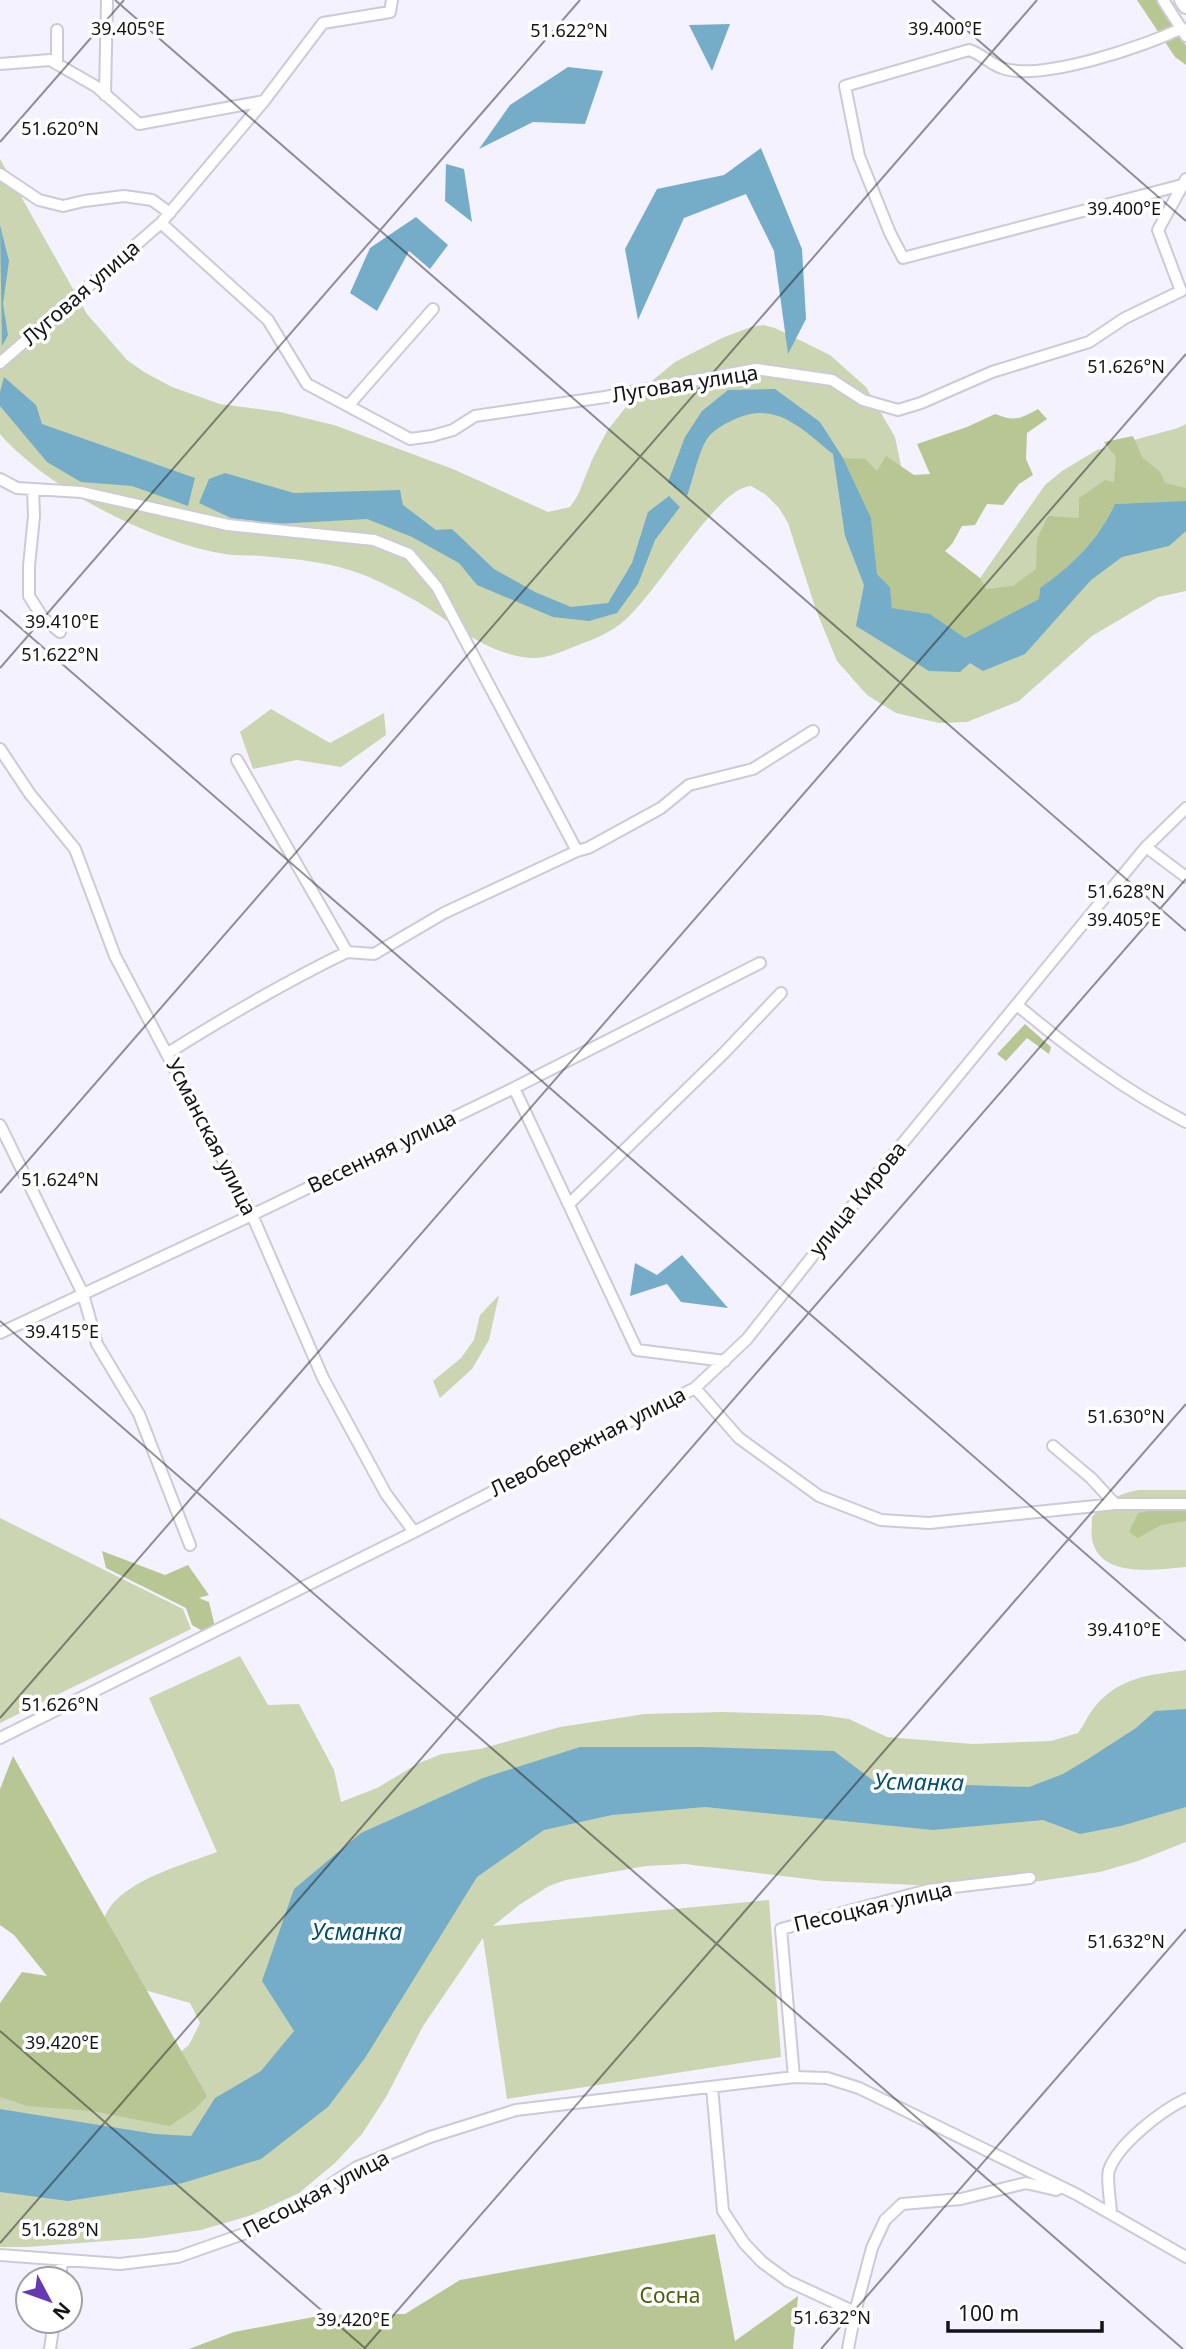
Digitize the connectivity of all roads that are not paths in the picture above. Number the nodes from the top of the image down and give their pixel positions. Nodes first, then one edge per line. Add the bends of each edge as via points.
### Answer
1 (107, 0) edge
2 (392, 0) edge
3 (1163, 0) edge
4 (1182, 0) edge
5 (1186, 6) edge
6 (57, 30) dead end
7 (1184, 32) edge
8 (0, 64) edge
9 (57, 64) junction
10 (105, 95) junction
11 (264, 101) junction
12 (0, 174) edge
13 (1184, 182) edge
14 (170, 213) junction
15 (161, 223) junction
16 (433, 309) dead end
17 (0, 363) edge
18 (348, 406) junction
19 (0, 479) edge
20 (33, 489) junction
21 (60, 632) dead end
22 (813, 731) dead end
23 (0, 749) edge
24 (237, 760) dead end
25 (1186, 808) edge
26 (1146, 847) junction
27 (577, 851) junction
28 (1186, 877) edge
29 (347, 952) junction
30 (760, 963) dead end
31 (781, 992) dead end
32 (1017, 1005) junction
33 (168, 1054) junction
34 (514, 1088) junction
35 (1186, 1122) edge
36 (0, 1125) edge
37 (569, 1204) junction
38 (252, 1215) junction
39 (83, 1294) junction
40 (0, 1333) edge
41 (725, 1361) junction
42 (695, 1388) junction
43 (1053, 1446) dead end
44 (1115, 1504) junction
45 (1186, 1504) edge
46 (414, 1532) junction
47 (190, 1545) dead end
48 (0, 1738) edge
49 (1030, 1878) dead end
50 (794, 2077) junction
51 (712, 2087) junction
52 (1186, 2099) edge
53 (1076, 2194) junction
54 (1111, 2214) junction
55 (0, 2255) edge
56 (1186, 2257) edge
57 (62, 2262) junction
58 (62, 2265) edge
59 (859, 2297) junction
60 (839, 2304) junction
61 (855, 2312) junction
62 (848, 2349) edge

1 - 10 street
2 - 11 street, Луговая улица via 390,12 323,23
3 - 7 street, Луговая улица
4 - 5 main road
6 - 9 street
7 - 13 street, Луговая улица via 1117,54 1031,70 1002,68 969,50 845,86 859,156 903,258
8 - 9 street via 50,60
9 - 10 street
10 - 11 street via 139,124
11 - 14 street, Луговая улица
12 - 14 street via 39,200 62,206 124,196 152,200
13 - 18 street, Луговая улица via 1158,230 1181,291 1125,318 1089,342 992,372 898,410 863,400 832,380 757,369 475,416 453,430 410,439
14 - 15 street, Луговая улица
15 - 17 street, Луговая улица
15 - 18 street, Луговая улица via 268,320 307,384
16 - 18 street
19 - 20 street via 17,488
20 - 21 street via 29,596 43,618
20 - 27 street via 81,492 228,525 374,540 409,554 437,587
22 - 27 street via 753,769 690,785 661,808
23 - 33 street, Усманская улица via 75,849 115,956
24 - 29 street
25 - 26 street, улица Кирова
26 - 28 street
26 - 32 street, улица Кирова
27 - 29 street via 444,913 374,954
29 - 33 street via 237,1010
30 - 34 street, Весенняя улица
31 - 37 street
32 - 35 street via 1114,1081
32 - 41 street, улица Кирова
33 - 38 street, Усманская улица
34 - 37 street
34 - 38 street, Весенняя улица
36 - 39 street
37 - 41 street via 637,1350
38 - 39 street, Весенняя улица
38 - 46 street, Усманская улица via 324,1378 386,1494
39 - 40 street, Весенняя улица
39 - 47 street via 97,1344 139,1414
41 - 42 street, улица Кирова
42 - 44 street, Левобережная улица via 739,1438 819,1496 881,1520 929,1522
42 - 46 street, Левобережная улица
43 - 44 street
44 - 45 street, Левобережная улица
46 - 48 street, Левобережная улица
49 - 50 street, Песоцкая улица via 928,1890 781,1929
50 - 51 street, Песоцкая улица
50 - 53 street, Песоцкая улица via 827,2078 859,2088
51 - 57 street, Песоцкая улица via 516,2110 357,2166 249,2232 178,2257 120,2264
51 - 60 street via 723,2211 762,2262 788,2281
52 - 54 street via 1131,2137 1109,2171
53 - 54 street, Песоцкая улица
53 - 59 street, Песоцкая улица via 1026,2183 961,2199 902,2204 885,2220 872,2248
54 - 56 street, Песоцкая улица
55 - 57 street, Песоцкая улица
57 - 58 street
59 - 60 street
59 - 61 street, Песоцкая улица
60 - 61 street
61 - 62 street, Песоцкая улица

